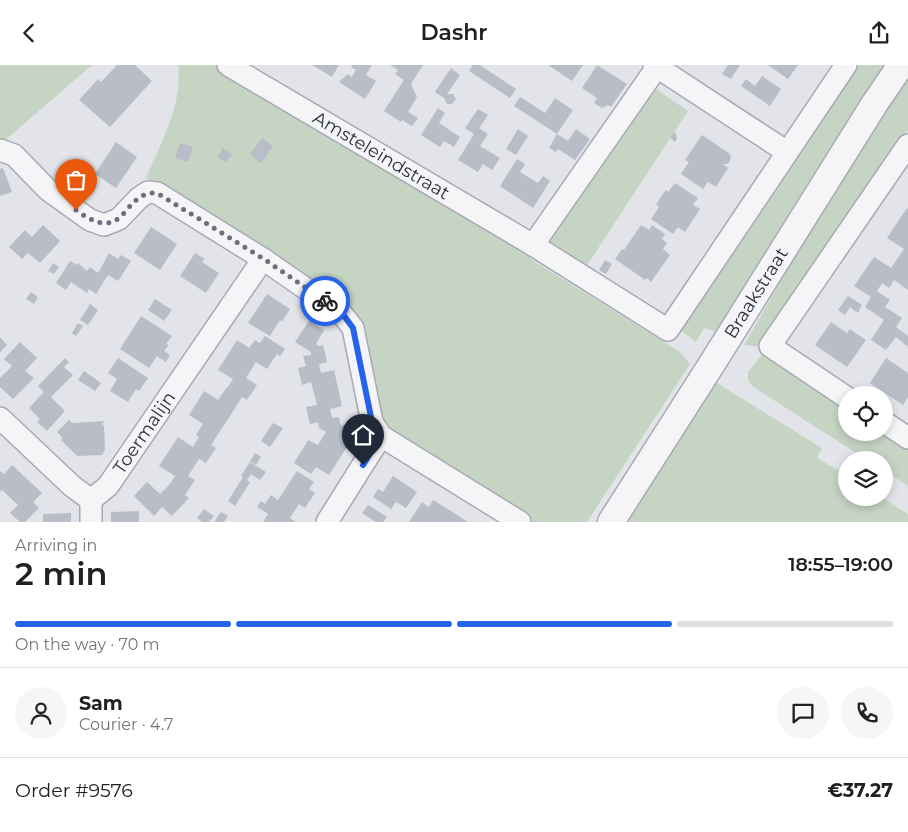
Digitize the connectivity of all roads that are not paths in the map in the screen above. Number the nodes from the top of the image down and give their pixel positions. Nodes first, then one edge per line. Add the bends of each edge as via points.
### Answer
1 (228, 65) edge
2 (846, 65) edge
3 (901, 65) edge
4 (655, 66) edge
5 (908, 145) edge
6 (0, 150) edge
7 (787, 152) junction
8 (533, 245) junction
9 (264, 259) junction
10 (838, 392) edge
11 (0, 418) edge
12 (893, 428) edge
13 (381, 436) junction
14 (908, 438) edge
15 (91, 501) junction
16 (91, 522) edge
17 (327, 522) edge
18 (520, 522) edge
19 (611, 522) edge

1 - 8 street, Amsteleindstraat
2 - 7 street
3 - 19 street, Braakstraat
4 - 7 street
4 - 8 street
5 - 10 street via 770,347
6 - 9 street via 14,155 48,190 90,220 104,225 119,219 139,197 148,192 157,193
7 - 8 street, Amsteleindstraat via 668,329
9 - 13 street via 342,313 353,328 372,422
9 - 15 street, Toermalijn via 108,486
11 - 15 street
12 - 14 street
13 - 17 street
13 - 18 street
15 - 16 street

